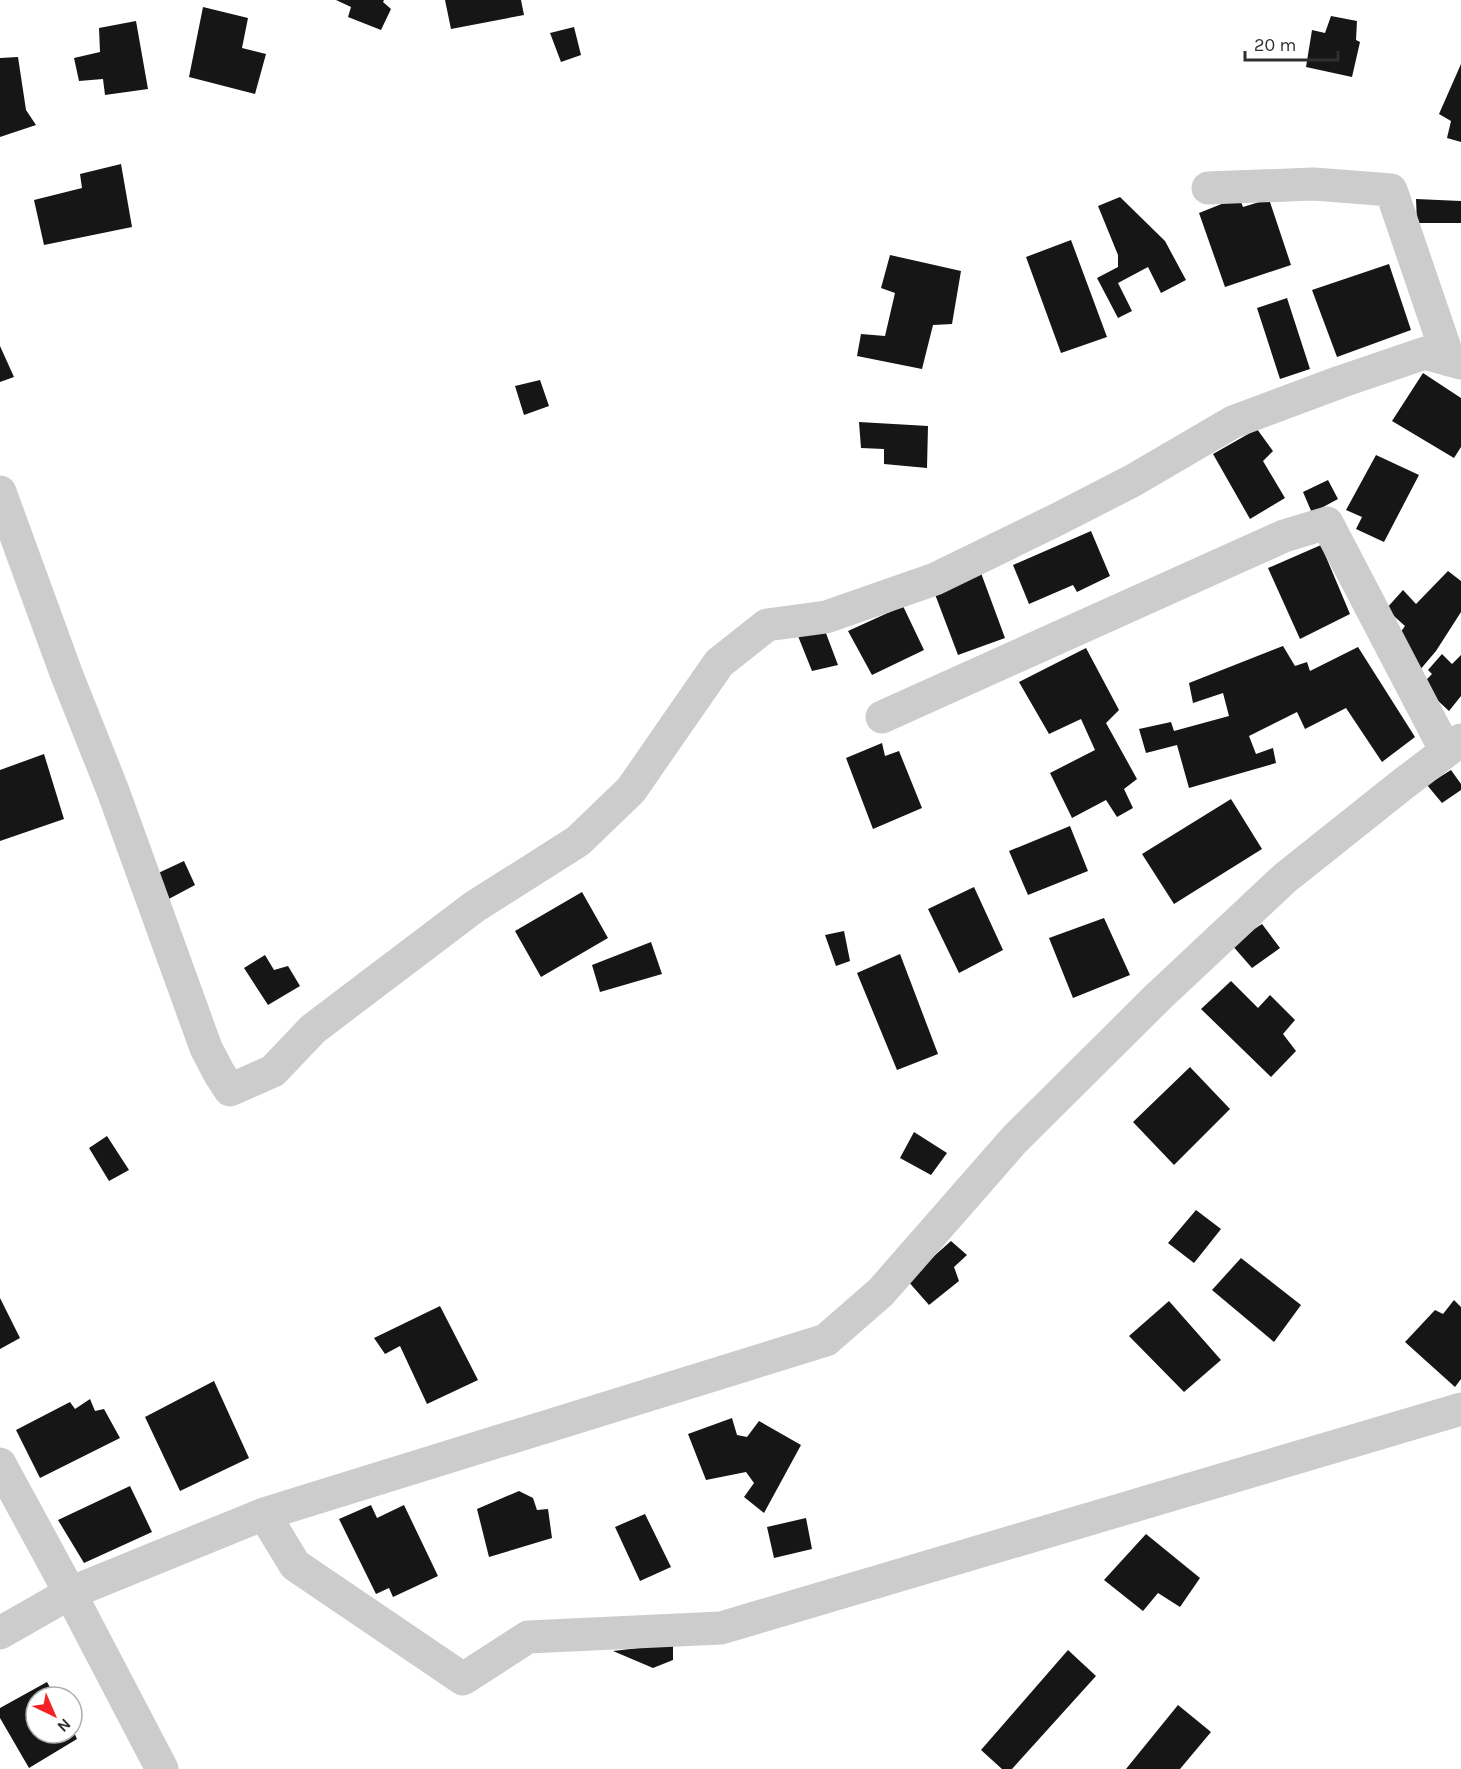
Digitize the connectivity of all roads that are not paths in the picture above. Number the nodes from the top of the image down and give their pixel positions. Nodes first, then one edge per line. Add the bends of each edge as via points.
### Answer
1 (1208, 188) dead end
2 (1455, 361) edge
3 (0, 492) edge
4 (882, 717) dead end
5 (1454, 746) edge
6 (1461, 1409) edge
7 (0, 1464) edge
8 (264, 1514) junction
9 (70, 1593) junction
10 (0, 1633) edge
11 (162, 1769) edge

1 - 2 street via 1314,184 1391,190
2 - 3 street via 1425,353 1233,422 1113,491 935,579 826,617 767,625 719,663 631,790 578,841 465,915 313,1029 273,1071 230,1090 206,1048
4 - 5 street via 1284,536 1328,524
5 - 8 street via 1285,878 1159,996 1014,1140 881,1292 826,1340
6 - 8 street via 721,1628 528,1637 463,1679 295,1565
7 - 9 street
8 - 9 street
9 - 10 street
9 - 11 street

